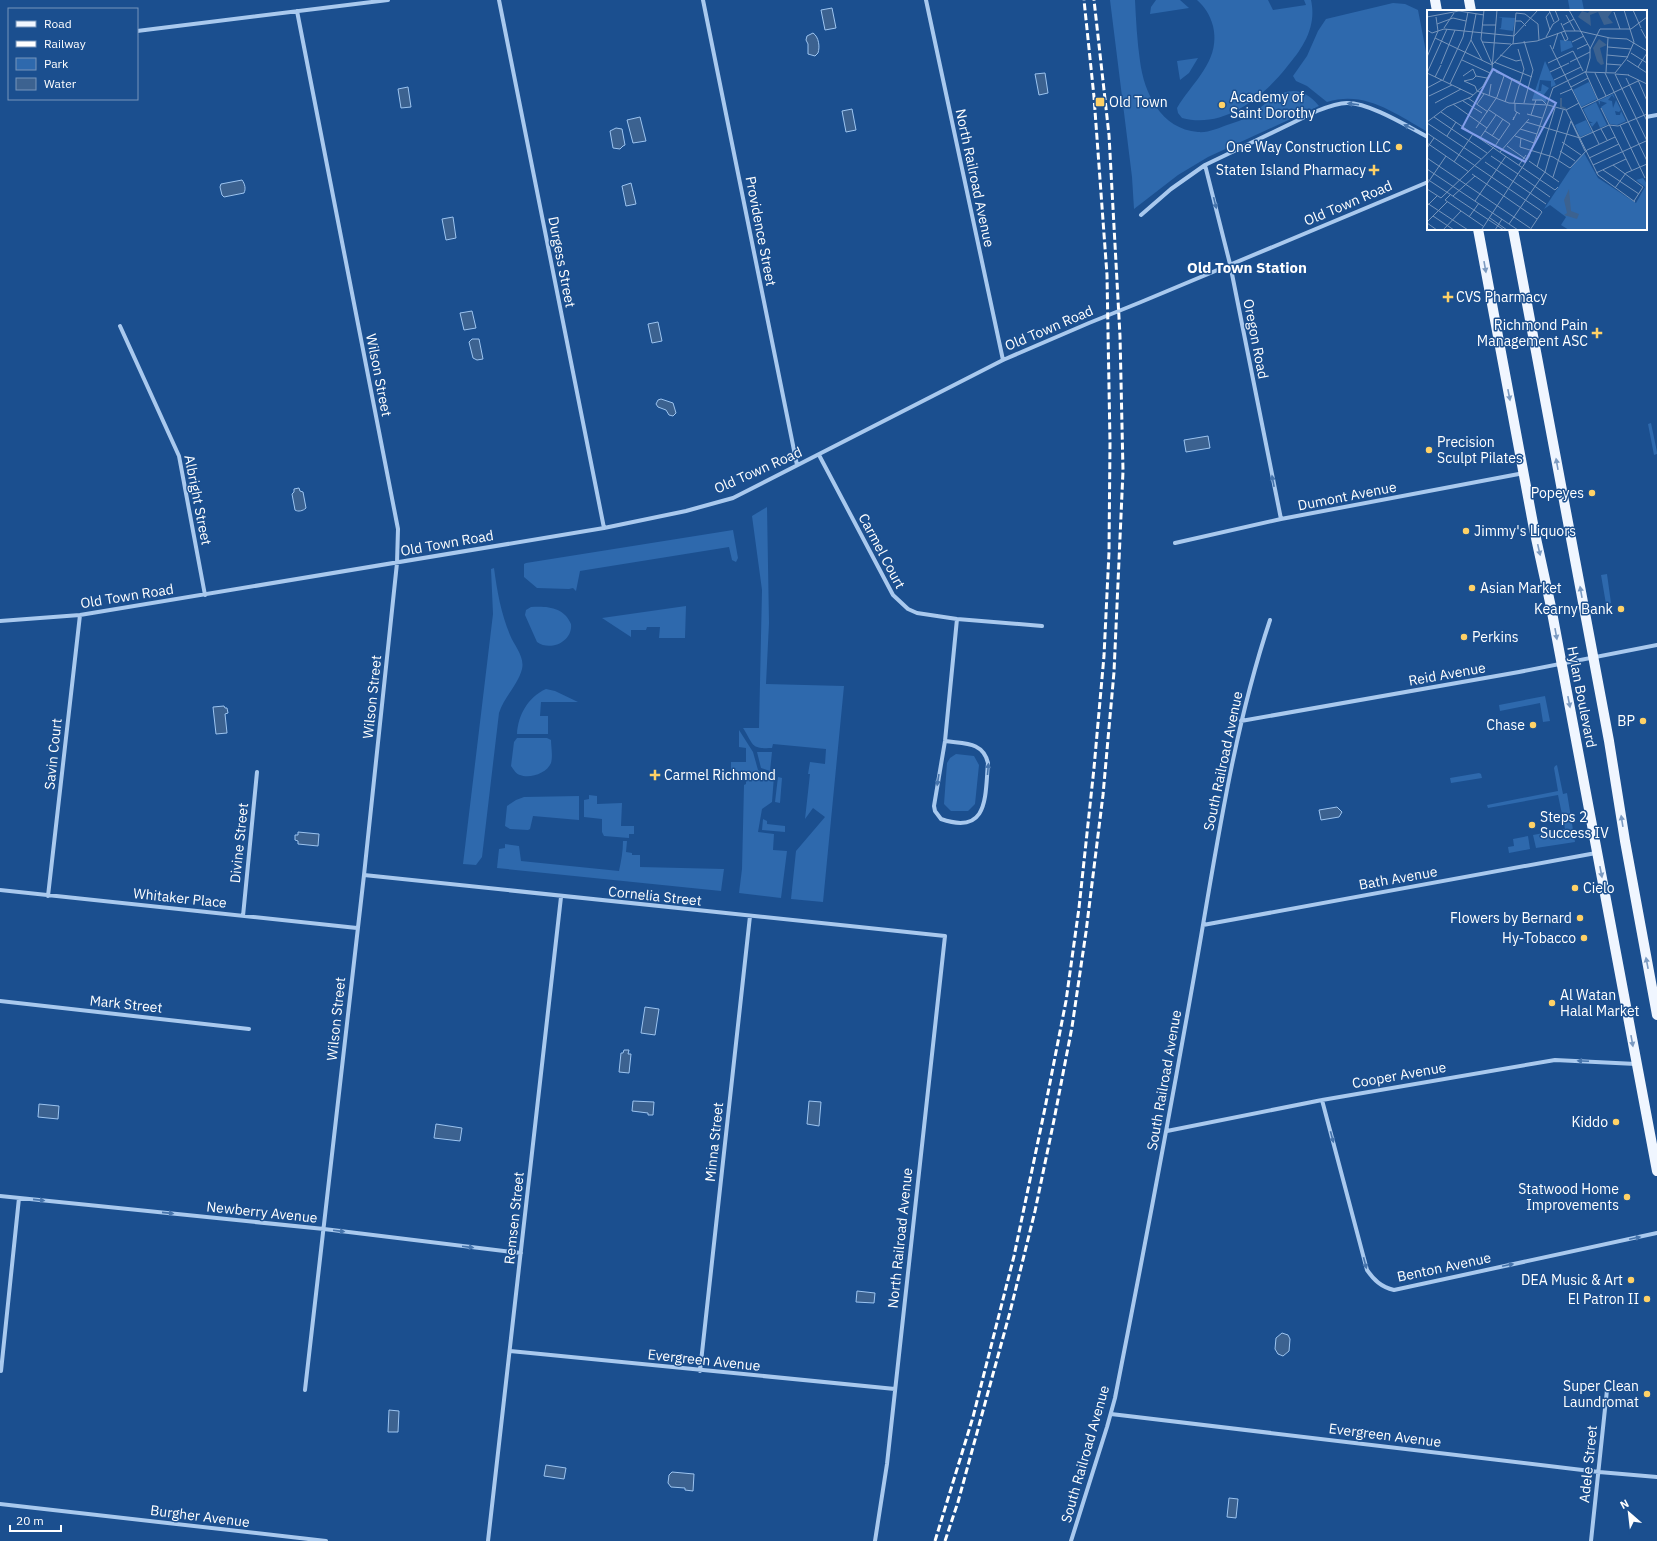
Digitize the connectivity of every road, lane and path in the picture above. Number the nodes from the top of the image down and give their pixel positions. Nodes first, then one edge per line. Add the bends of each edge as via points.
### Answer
1 (388, 0) edge
2 (499, 0) edge
3 (703, 0) edge
4 (926, 0) edge
5 (1435, 0) edge
6 (1468, 0) edge
7 (1437, 10) edge
8 (1471, 10) edge
9 (297, 11) junction
10 (138, 31) edge
11 (1657, 115) edge
12 (1647, 117) edge
13 (1427, 136) edge
14 (1205, 165) junction
15 (1427, 182) edge
16 (1141, 215) dead end
17 (1478, 230) edge
18 (1513, 230) edge
19 (1230, 264) junction
20 (120, 326) dead end
21 (1003, 360) junction
22 (819, 455) junction
23 (797, 465) junction
24 (1524, 474) junction
25 (1281, 519) junction
26 (604, 528) junction
27 (1175, 543) dead end
28 (397, 563) junction
29 (205, 595) junction
30 (80, 615) junction
31 (957, 619) junction
32 (1270, 620) dead end
33 (0, 622) edge
34 (1042, 626) dead end
35 (1657, 645) edge
36 (1594, 658) junction
37 (1562, 664) junction
38 (1241, 721) junction
39 (945, 741) junction
40 (257, 772) dead end
41 (1597, 853) junction
42 (364, 876) junction
43 (0, 890) edge
44 (48, 896) junction
45 (561, 897) junction
46 (243, 916) junction
47 (750, 916) junction
48 (1203, 925) junction
49 (357, 928) junction
50 (945, 936) joint
51 (0, 1000) edge
52 (1657, 1015) edge
53 (249, 1029) dead end
54 (1636, 1064) junction
55 (1322, 1100) junction
56 (1166, 1131) junction
57 (1657, 1171) edge
58 (0, 1196) edge
59 (19, 1198) junction
60 (324, 1229) junction
61 (1657, 1233) edge
62 (521, 1253) junction
63 (510, 1351) junction
64 (1, 1371) dead end
65 (700, 1371) junction
66 (895, 1389) junction
67 (305, 1390) dead end
68 (1607, 1390) dead end
69 (1111, 1414) junction
70 (1599, 1472) junction
71 (1657, 1477) edge
72 (0, 1504) edge
73 (295, 1539) edge
74 (326, 1541) edge
75 (488, 1541) edge
76 (875, 1541) edge
77 (1071, 1541) edge
78 (1591, 1541) edge

1 - 9 street
2 - 26 street, Durgess Street
3 - 23 street, Providence Street
4 - 21 street, North Railroad Avenue
5 - 7 main road
6 - 8 main road
9 - 10 street
9 - 28 street, Wilson Street via 398,529
11 - 12 street
13 -> 14 street via 1362,105 1332,105
14 - 16 street
14 -> 19 street, Oregon Road
15 - 19 street, Old Town Road
17 -> 24 main road, Hylan Boulevard
36 -> 18 main road, Hylan Boulevard
19 - 21 street, Old Town Road
25 -> 19 street, Oregon Road
20 - 29 street, Albright Street via 179,456
21 - 22 street, Old Town Road
22 - 23 street, Old Town Road
22 - 31 street, Carmel Court via 893,595 908,610
23 - 26 street, Old Town Road via 733,498 686,511
24 - 25 street, Dumont Avenue
24 -> 37 main road, Hylan Boulevard
25 - 27 street, Dumont Avenue
26 - 28 street, Old Town Road
28 - 29 street, Old Town Road
28 - 42 street, Wilson Street
29 - 30 street, Old Town Road
30 - 33 street, Old Town Road
30 - 44 street, Savin Court
31 - 34 street, Carmel Court
31 - 39 street
32 - 38 street, South Railroad Avenue
35 - 36 street, Reid Avenue
36 - 37 street, Reid Avenue
52 -> 36 main road, Hylan Boulevard
37 - 38 street, Reid Avenue
37 -> 41 main road, Hylan Boulevard
38 - 48 street, South Railroad Avenue
39 -> 39 street via 935,811 946,821 967,823 974,820 982,810 987,757 983,750 976,746
40 - 46 street, Divine Street
41 - 48 street, Bath Avenue
41 -> 54 main road, Hylan Boulevard
42 - 45 street, Cornelia Street
42 - 49 street, Wilson Street
43 - 44 street, Whitaker Place
44 - 46 street, Whitaker Place
45 - 47 street, Cornelia Street
45 - 62 street, Remsen Street
46 - 49 street, Whitaker Place
47 - 50 street, Cornelia Street
47 - 65 street, Minna Street
48 - 56 street, South Railroad Avenue
49 - 60 street, Wilson Street
50 - 66 street, North Railroad Avenue
51 - 53 street, Mark Street
54 -> 55 street, Cooper Avenue via 1555,1060
54 - 57 main road, Hylan Boulevard
55 - 56 street, Cooper Avenue
55 -> 61 street, Benton Avenue via 1367,1270 1378,1284 1386,1288 1394,1290
56 - 69 street, South Railroad Avenue
58 - 59 street, Newberry Avenue
59 -> 60 street, Newberry Avenue
59 - 64 street
60 -> 62 street, Newberry Avenue
60 - 67 street, Wilson Street
62 - 63 street, Remsen Street
63 - 65 street, Evergreen Avenue
63 - 75 street, Remsen Street
65 - 66 street, Evergreen Avenue
66 - 76 street, North Railroad Avenue via 884,1488
68 - 70 street, Adele Street
69 - 70 street, Evergreen Avenue
69 - 77 street, South Railroad Avenue
70 - 71 street, Evergreen Avenue
70 - 78 street, Adele Street
72 - 73 street, Burgher Avenue
73 - 74 street, Burgher Avenue

